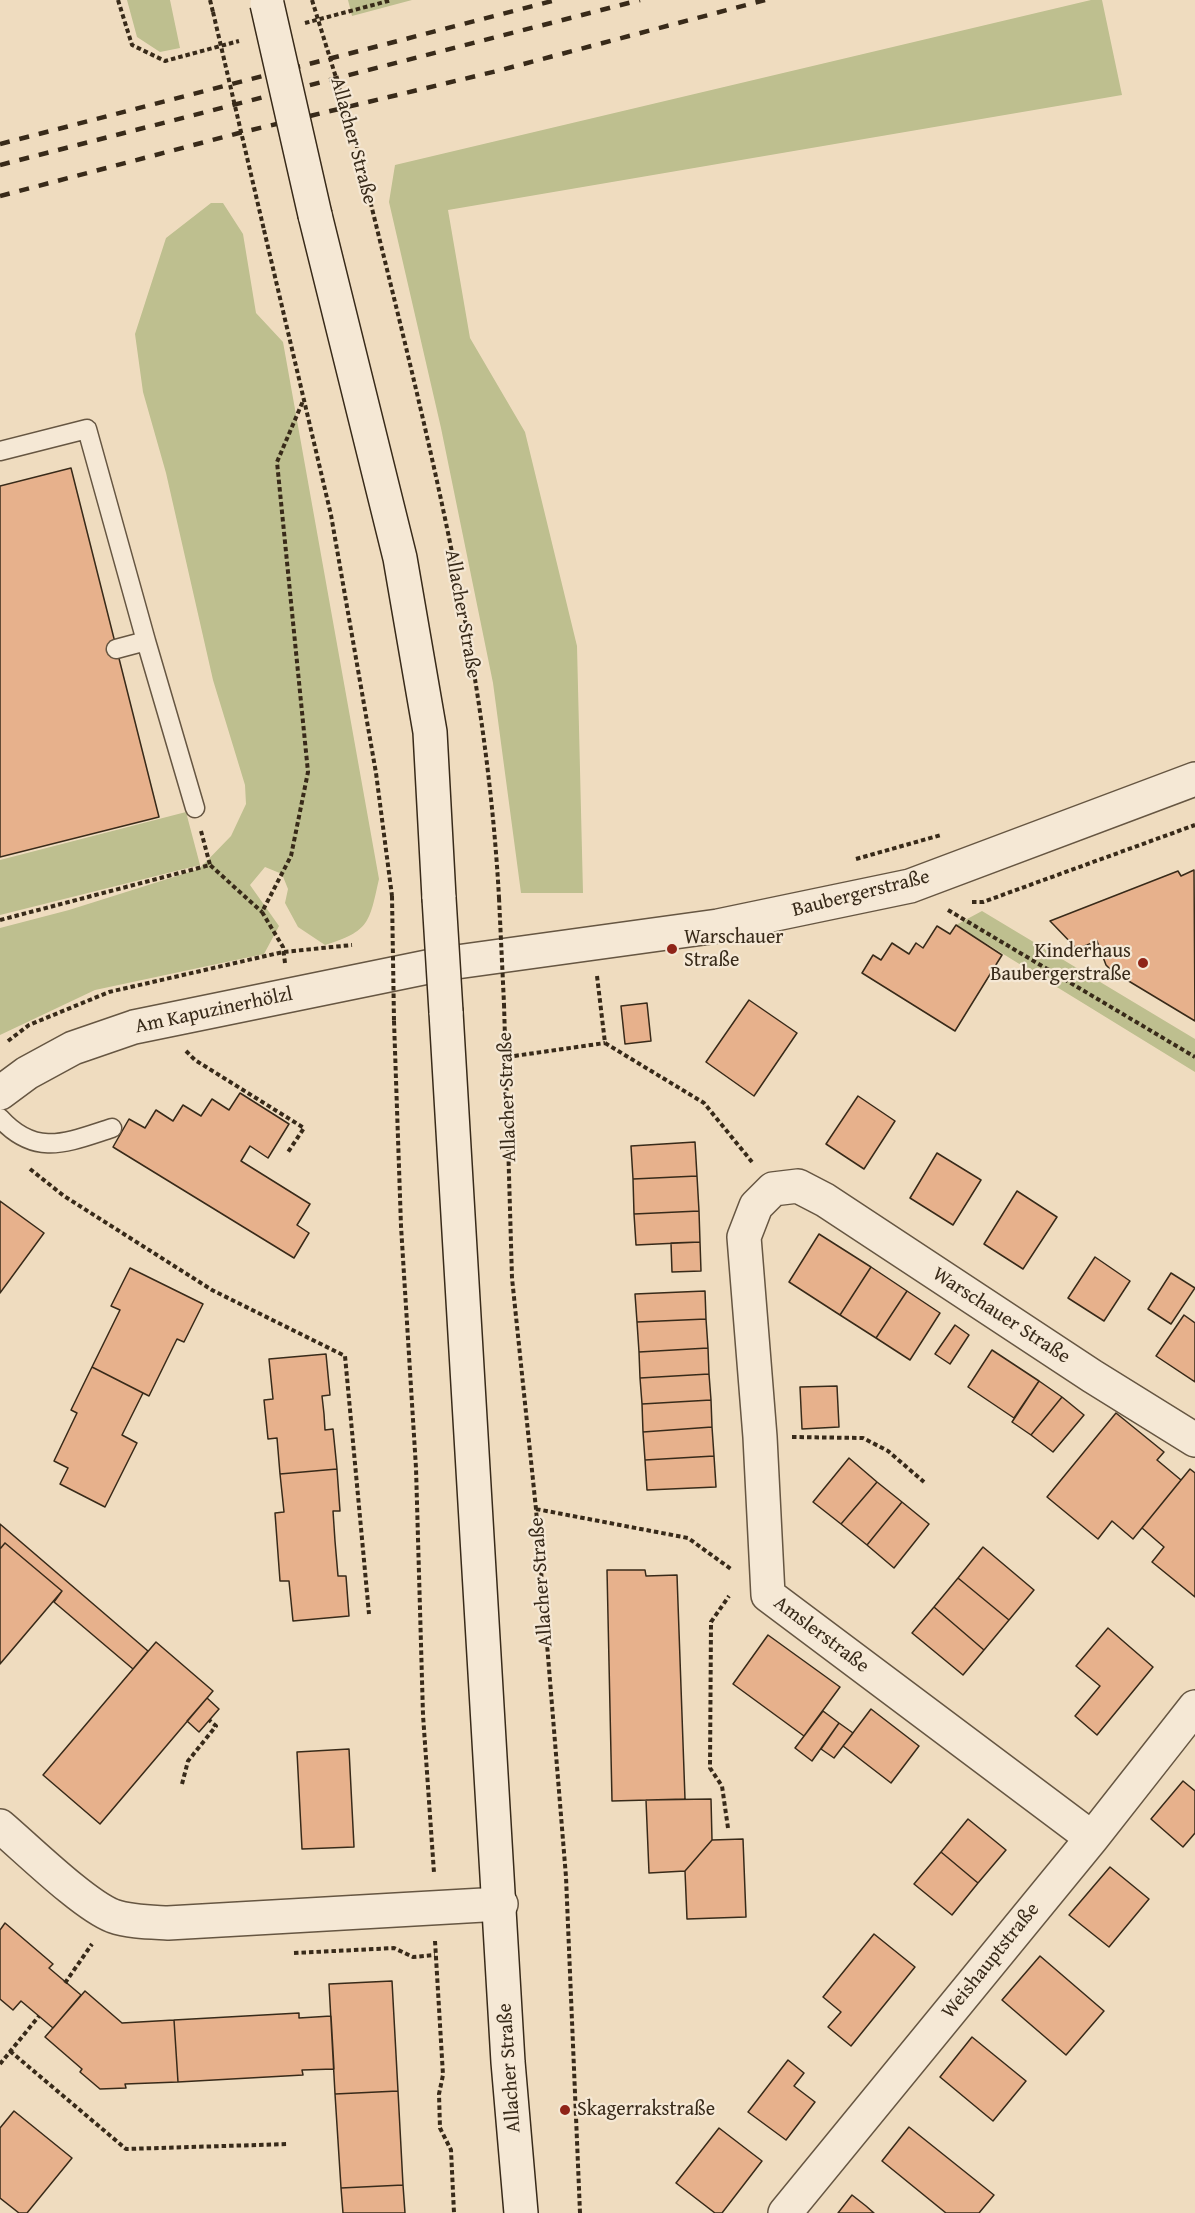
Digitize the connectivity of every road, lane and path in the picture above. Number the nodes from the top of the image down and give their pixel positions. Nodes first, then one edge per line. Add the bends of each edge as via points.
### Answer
1 (210, 0) edge
2 (312, 0) edge
3 (266, 2) edge
4 (304, 400) junction
5 (0, 451) edge
6 (146, 641) junction
7 (116, 649) dead end
8 (1195, 779) edge
9 (195, 808) joint
10 (1195, 825) edge
11 (948, 832) dead end
12 (853, 860) dead end
13 (210, 865) junction
14 (910, 886) junction
15 (964, 901) dead end
16 (262, 912) junction
17 (0, 920) edge
18 (511, 923) dead end
19 (489, 926) dead end
20 (400, 938) dead end
21 (388, 940) dead end
22 (355, 944) dead end
23 (594, 945) junction
24 (283, 952) junction
25 (442, 964) joint
26 (291, 995) junction
27 (156, 1023) junction
28 (605, 1043) junction
29 (0, 1047) edge
30 (507, 1057) junction
31 (1195, 1057) edge
32 (0, 1093) edge
33 (0, 1118) edge
34 (112, 1128) dead end
35 (288, 1152) dead end
36 (28, 1167) dead end
37 (773, 1189) junction
38 (760, 1437) junction
39 (1195, 1440) edge
40 (924, 1482) dead end
41 (536, 1509) junction
42 (768, 1595) junction
43 (729, 1596) dead end
44 (369, 1614) dead end
45 (1195, 1707) edge
46 (209, 1720) dead end
47 (182, 1784) dead end
48 (0, 1826) edge
49 (728, 1828) dead end
50 (1092, 1838) junction
51 (501, 1904) junction
52 (434, 1909) junction
53 (111, 1915) junction
54 (66, 1983) dead end
55 (39, 2016) dead end
56 (10, 2051) junction
57 (0, 2064) edge
58 (289, 2144) dead end
59 (454, 2213) edge
60 (521, 2213) edge
61 (580, 2213) edge
62 (784, 2213) edge

1 - 4 path, bridge
2 - 30 path, Allacher Straße, bridge via 355,139 419,403 466,622 494,814
3 - 51 street, Allacher Straße, bridge via 400,558 430,732
4 - 16 path via 277,462 308,772 291,856
4 - 52 path, bridge via 333,527 376,774 392,896 401,1226 416,1468 423,1715
5 - 6 lane via 87,429
6 - 7 lane
6 - 9 lane
8 - 14 street, Baubergerstraße
9 - 13 path
10 - 15 path via 983,903
11 - 12 path
13 - 16 path
13 - 17 path
14 - 23 street, Baubergerstraße via 718,926
14 - 31 path
16 - 24 path
18 - 19 path
20 - 21 path
22 - 24 path
23 - 25 street, Baubergerstraße
23 - 28 path
24 - 26 path
24 - 29 path via 109,992 29,1024
25 - 26 street, Am Kapuzinerhölzl
26 - 27 street, Am Kapuzinerhölzl
27 - 32 street, Am Kapuzinerhölzl via 73,1048
27 - 35 path via 195,1060 304,1128
28 - 30 path
28 - 37 path via 704,1103
30 - 41 path, Allacher Straße via 512,1278
33 - 34 lane via 11,1130 35,1144 63,1144
36 - 44 path via 64,1196 212,1290 345,1356
37 - 38 street, Amslerstraße via 756,1206 744,1237
37 - 39 street, Warschauer Straße via 798,1186 825,1200
38 - 40 path via 863,1438 888,1451
38 - 42 street, Amslerstraße
41 - 42 path via 688,1539
41 - 61 path, Allacher Straße via 566,1877
42 - 50 street, Amslerstraße
43 - 49 path via 711,1622 710,1768 722,1786
45 - 50 street, Weishauptstraße
46 - 47 path via 216,1726 188,1761
48 - 53 street via 85,1898
50 - 62 street, Weishauptstraße
51 - 52 street
51 - 60 street, Allacher Straße via 508,2062
52 - 53 street via 168,1923
52 - 59 path via 443,2075 440,2128 451,2150
53 - 54 path
55 - 56 path
56 - 57 path
56 - 58 path via 126,2149

